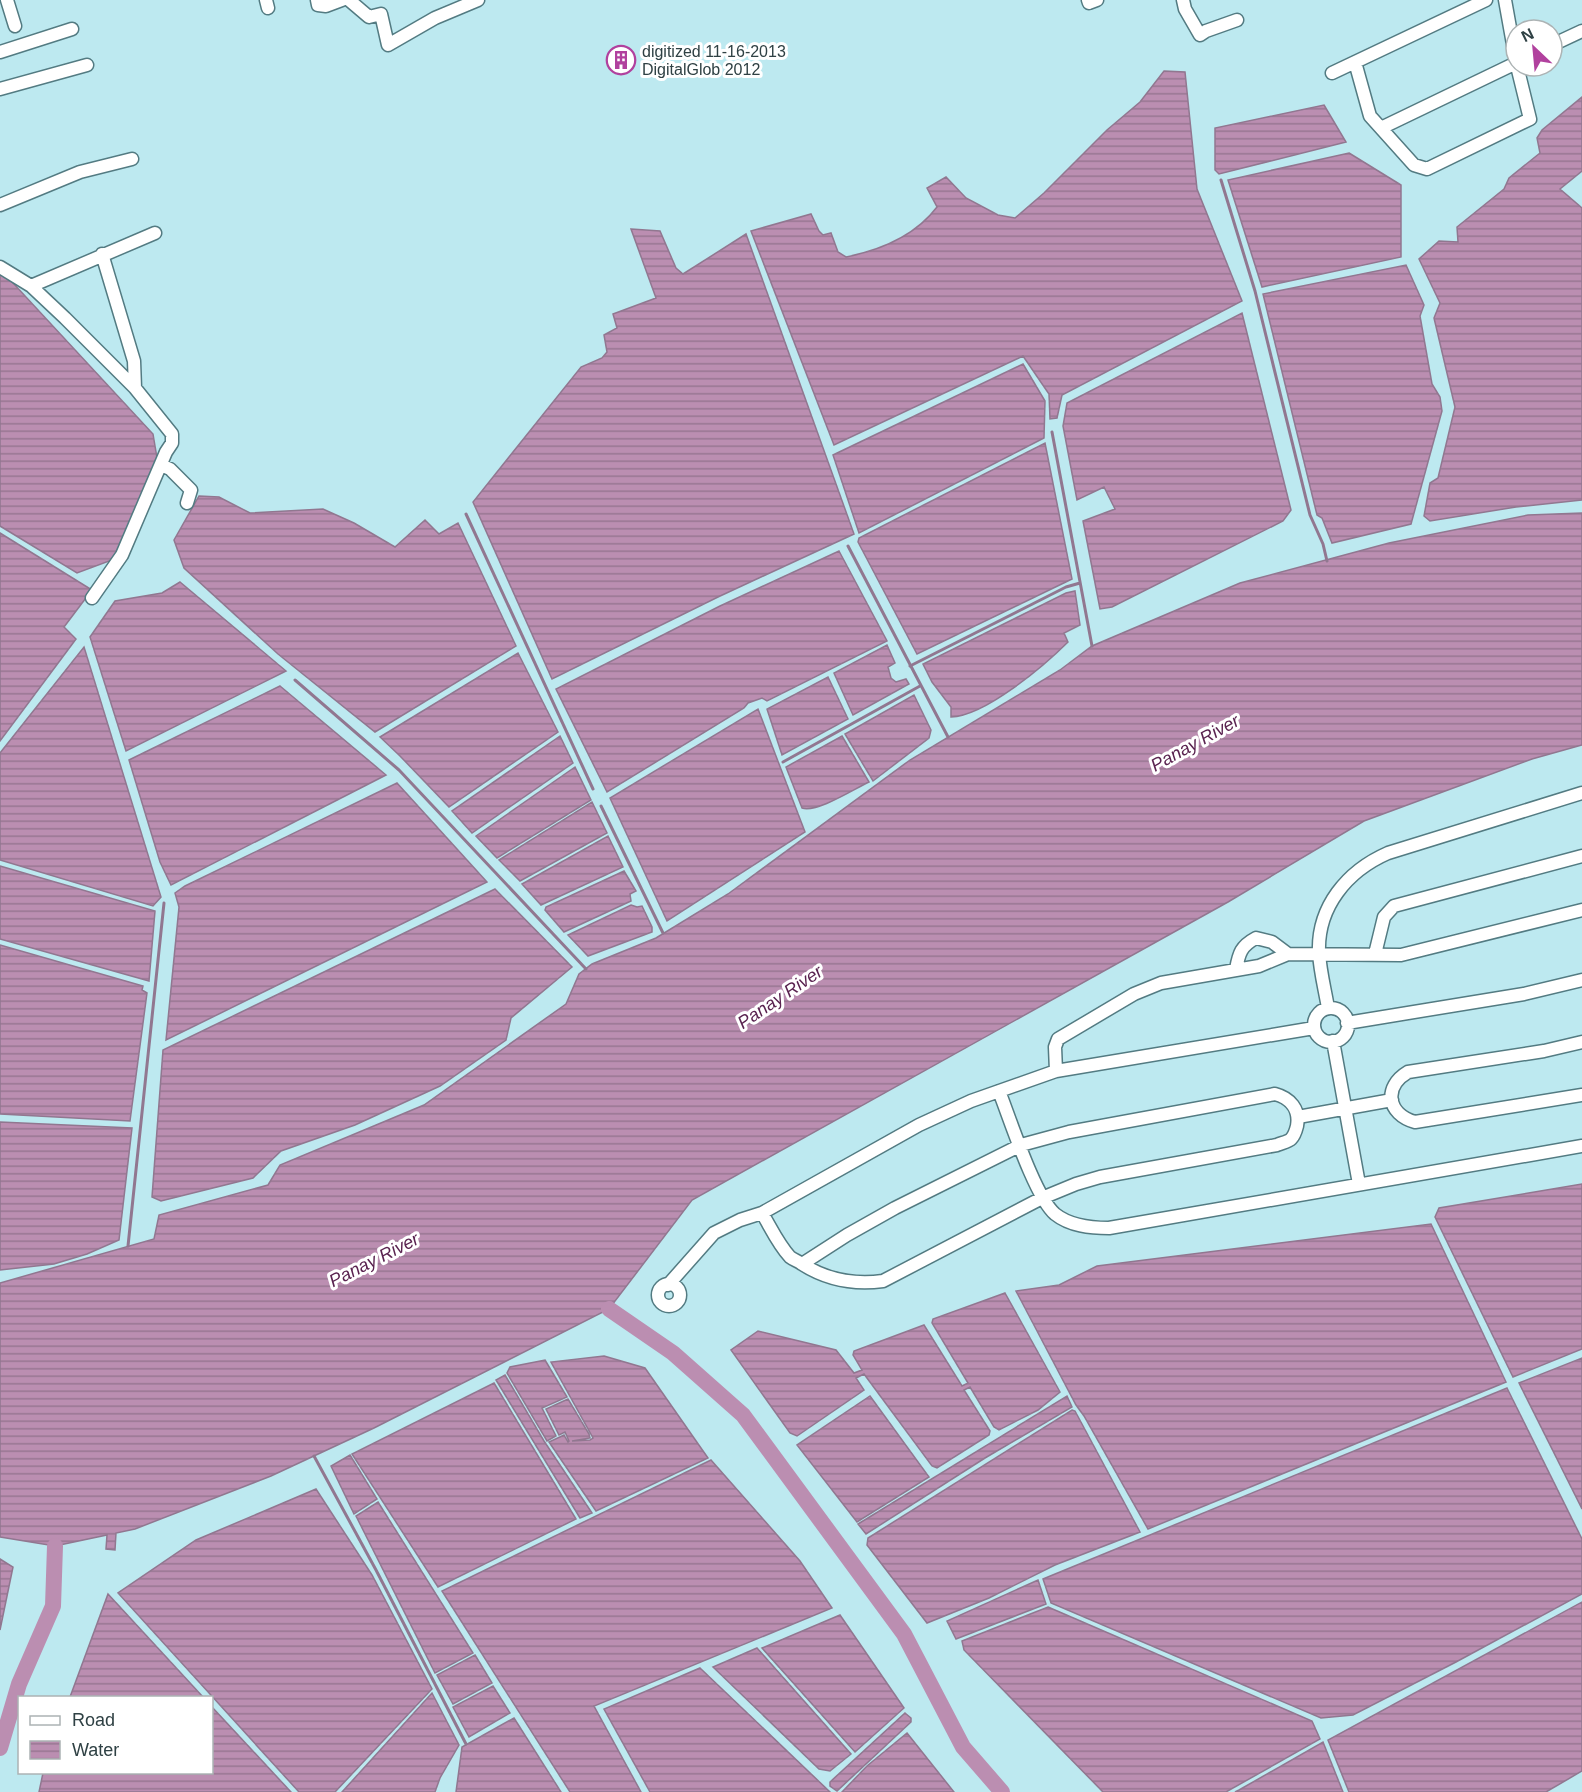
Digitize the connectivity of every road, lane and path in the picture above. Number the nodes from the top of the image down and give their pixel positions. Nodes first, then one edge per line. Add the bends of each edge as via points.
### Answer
1 (7, 0) edge
2 (317, 0) edge
3 (342, 0) edge
4 (349, 0) edge
5 (478, 0) edge
6 (1089, 0) edge
7 (1097, 0) edge
8 (1183, 0) edge
9 (1486, 0) edge
10 (1506, 0) edge
11 (1509, 18) edge
12 (1237, 20) dead end
13 (15, 26) dead end
14 (72, 29) dead end
15 (1582, 31) edge
16 (1564, 39) edge
17 (0, 52) edge
18 (1355, 62) junction
19 (87, 65) dead end
20 (1504, 69) edge
21 (1332, 73) dead end
22 (1520, 78) edge
23 (0, 89) edge
24 (1380, 128) junction
25 (132, 159) dead end
26 (0, 205) edge
27 (155, 233) dead end
28 (102, 254) junction
29 (0, 267) edge
30 (30, 286) junction
31 (135, 388) junction
32 (161, 465) junction
33 (187, 503) dead end
34 (92, 598) dead end
35 (1581, 797) edge
36 (1582, 856) edge
37 (1582, 910) edge
38 (1288, 954) junction
39 (1319, 954) junction
40 (1375, 954) junction
41 (1236, 969) junction
42 (1582, 980) edge
43 (1328, 1008) junction
44 (1347, 1023) junction
45 (1314, 1028) junction
46 (1334, 1041) junction
47 (1582, 1042) edge
48 (1056, 1071) junction
49 (999, 1090) junction
50 (1582, 1095) edge
51 (1392, 1100) junction
52 (1344, 1109) junction
53 (1298, 1117) junction
54 (1020, 1145) junction
55 (1582, 1146) edge
56 (1359, 1184) junction
57 (1042, 1198) junction
58 (762, 1213) junction
59 (802, 1264) junction
60 (668, 1285) dead end

1 - 13 street
2 - 3 street via 318,5 326,6
4 - 5 street via 369,18 381,14 388,45 435,18
6 - 7 street
8 - 12 street via 1200,35
9 - 18 street
10 - 11 street
14 - 17 street
15 - 16 street
18 - 21 street
18 - 24 street via 1370,116
19 - 23 street
20 - 24 street
22 - 24 street via 1530,119 1427,169 1414,165
25 - 26 street via 80,172
27 - 28 street
28 - 30 street
28 - 31 street via 134,361
29 - 30 street
30 - 31 street
31 - 32 street via 172,434 172,443
32 - 33 street via 191,490
32 - 34 street via 122,555
35 - 39 street via 1372,860 1345,881 1332,899 1323,920
36 - 40 street via 1394,906 1384,917
37 - 40 street via 1401,955
38 - 39 street
38 - 41 street via 1259,966
38 - 41 street via 1272,942 1256,938 1240,950
39 - 40 street
39 - 43 street
41 - 48 street via 1161,983 1134,994 1058,1039
42 - 44 street via 1524,994
43 - 44 street via 1339,1010
43 - 45 street via 1319,1013
44 - 46 street via 1346,1033
45 - 46 street via 1323,1040
45 - 48 street
46 - 52 street
47 - 51 street via 1408,1072 1394,1085
48 - 49 street
49 - 54 street
49 - 58 street via 919,1125
50 - 51 street via 1415,1122 1398,1114
51 - 52 street
52 - 53 street
52 - 56 street
53 - 54 street via 1291,1102 1275,1094 1069,1132
53 - 57 street via 1291,1139 1277,1145 1100,1177
54 - 57 street
54 - 59 street via 895,1208
55 - 56 street
56 - 57 street via 1109,1228 1067,1222
57 - 59 street via 883,1281 850,1282
58 - 59 street via 779,1243 792,1259
58 - 60 street via 714,1233

